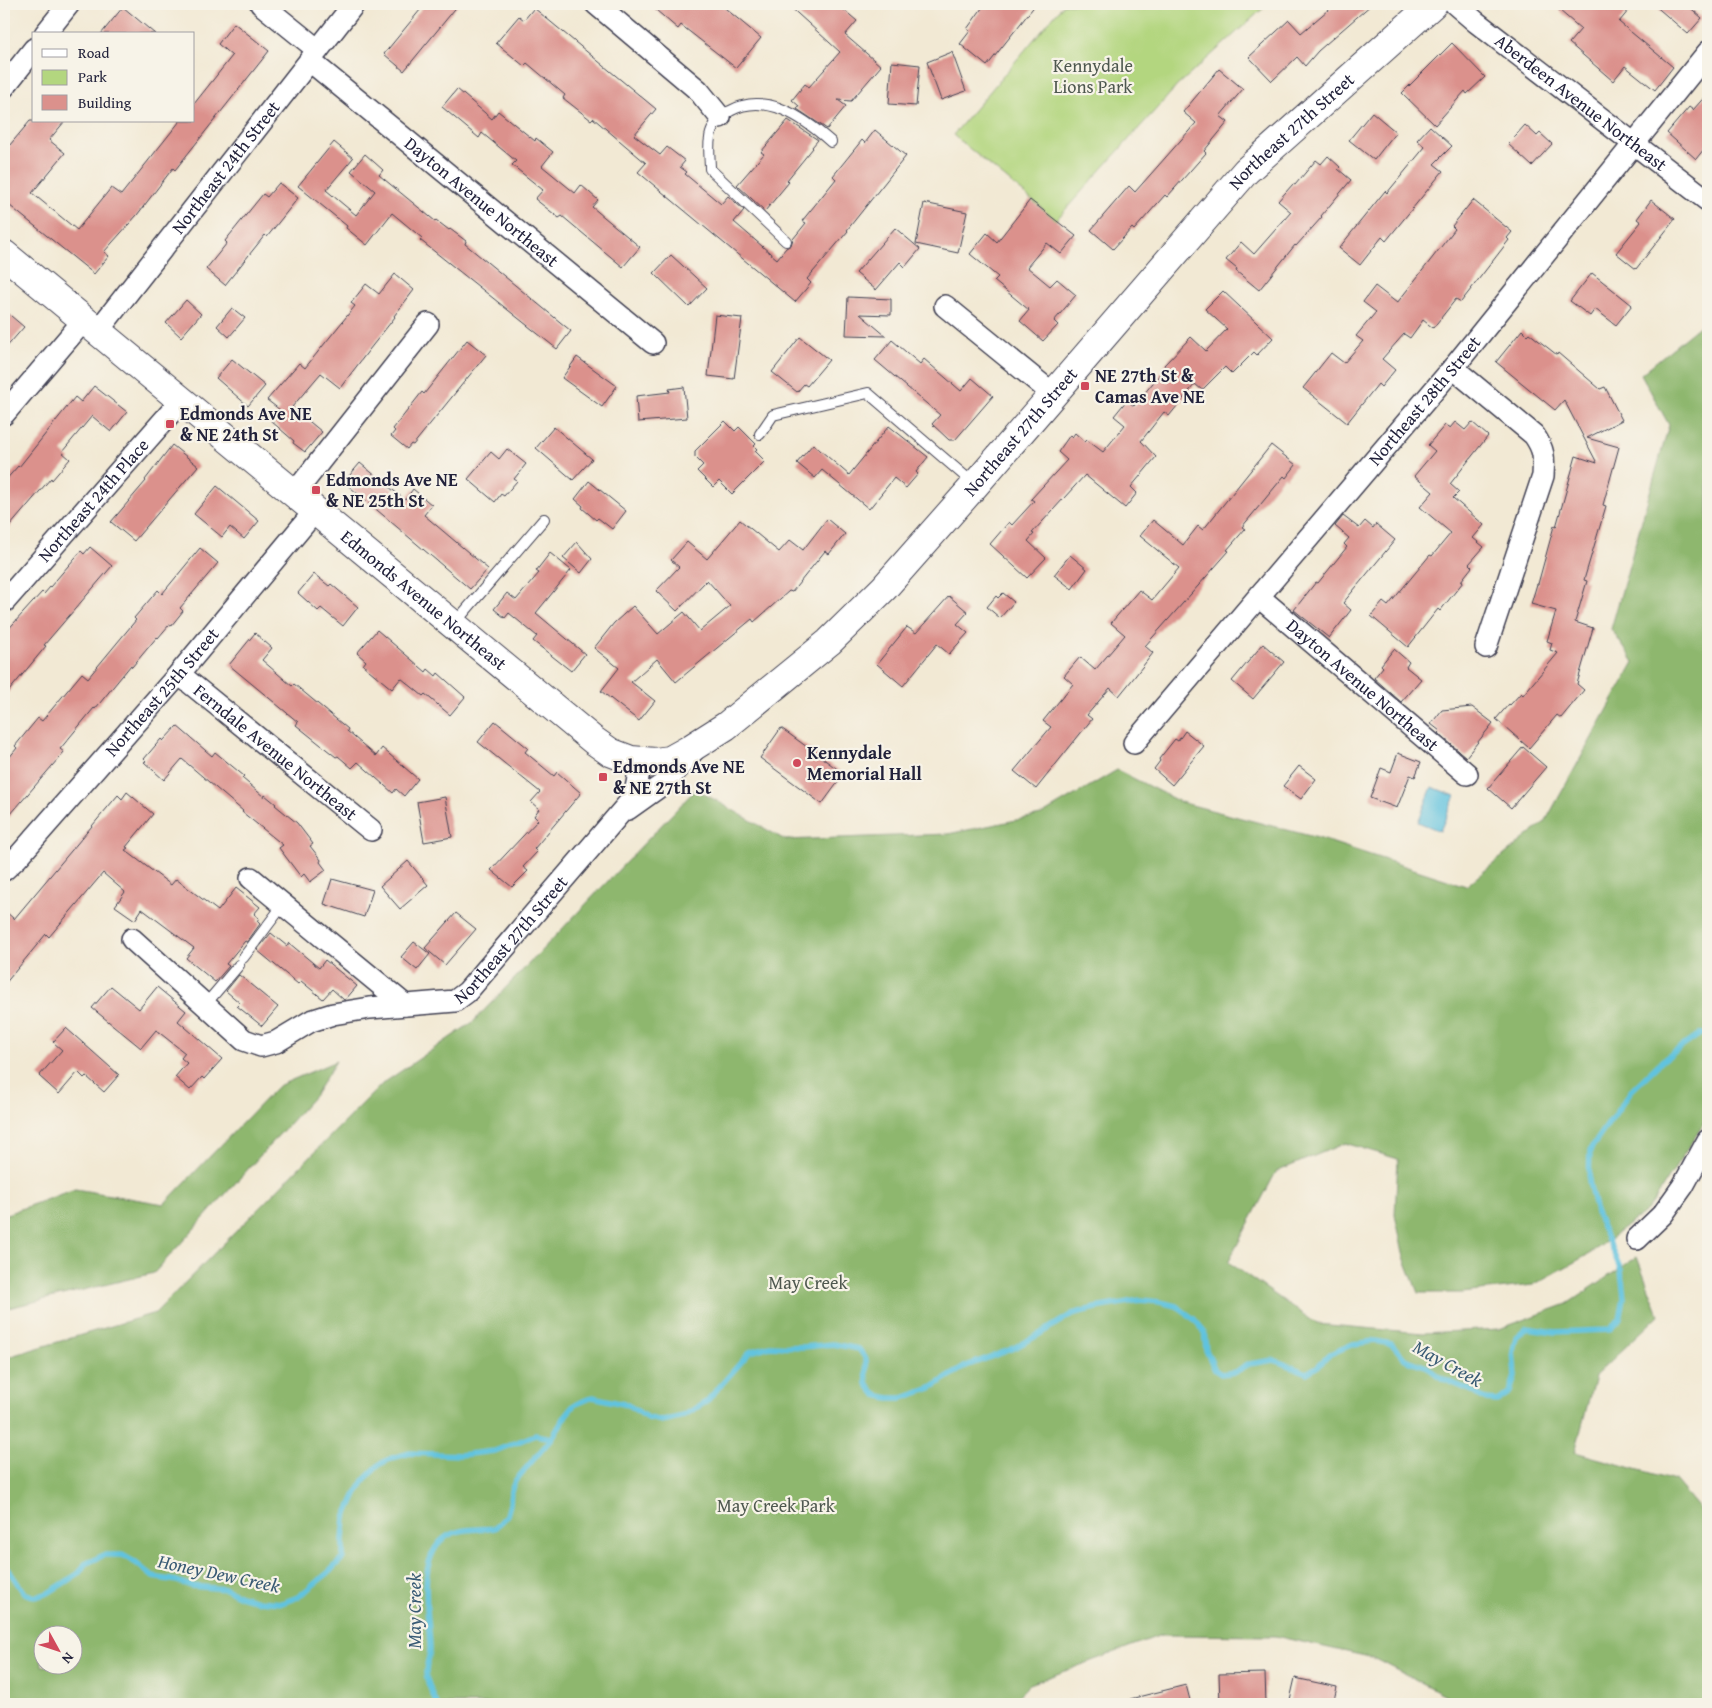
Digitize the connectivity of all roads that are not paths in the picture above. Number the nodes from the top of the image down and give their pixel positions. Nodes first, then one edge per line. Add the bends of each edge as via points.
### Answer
1 (69, 4) edge
2 (261, 4) edge
3 (354, 4) edge
4 (596, 4) edge
5 (1433, 4) edge
6 (1455, 4) edge
7 (47, 32) edge
8 (32, 51) edge
9 (1708, 52) edge
10 (314, 56) junction
11 (4, 87) edge
12 (720, 117) junction
13 (831, 142) dead end
14 (1634, 144) junction
15 (1707, 199) edge
16 (786, 241) dead end
17 (4, 254) edge
18 (945, 306) dead end
19 (428, 324) dead end
20 (91, 326) junction
21 (653, 343) dead end
22 (1453, 368) junction
23 (1053, 394) junction
24 (181, 400) junction
25 (4, 414) edge
26 (760, 434) dead end
27 (975, 485) junction
28 (294, 494) junction
29 (315, 511) junction
30 (544, 519) dead end
31 (1260, 597) junction
32 (5, 601) edge
33 (454, 625) junction
34 (1486, 647) dead end
35 (179, 674) junction
36 (702, 742) junction
37 (1134, 743) dead end
38 (640, 761) junction
39 (1467, 774) dead end
40 (619, 815) junction
41 (371, 830) dead end
42 (4, 870) edge
43 (250, 878) dead end
44 (283, 905) junction
45 (132, 940) dead end
46 (205, 1005) junction
47 (404, 1005) junction
48 (1708, 1140) edge
49 (1637, 1239) dead end

1 - 7 street
2 - 10 street, Dayton Avenue Northeast
3 - 10 street, Northeast 24th Street
4 - 12 street via 698,90
5 - 23 street, Northeast 27th Street via 1246,171
6 - 14 street, Aberdeen Avenue Northeast
8 - 11 street
9 - 14 street, Northeast 28th Street
10 - 20 street, Northeast 24th Street
10 - 21 street, Dayton Avenue Northeast
12 - 13 lane via 752,104 769,105 788,111
12 - 16 lane via 710,137 710,169
14 - 15 street, Aberdeen Avenue Northeast
14 - 22 street, Northeast 28th Street
17 - 20 street, Edmonds Avenue Northeast
18 - 23 street
19 - 28 street
20 - 24 street, Edmonds Avenue Northeast
20 - 25 street, Northeast 24th Street
22 - 31 street, Northeast 28th Street
22 - 34 street via 1534,435 1542,447 1544,459 1543,476
23 - 27 street, Northeast 27th Street
24 - 28 street, Edmonds Avenue Northeast
24 - 32 street, Northeast 24th Place
26 - 27 lane via 773,415 868,393
27 - 36 street, Northeast 27th Street via 884,588 829,642
28 - 29 street, Edmonds Avenue Northeast
29 - 33 street, Edmonds Avenue Northeast
29 - 35 street, Northeast 25th Street
30 - 33 lane
31 - 37 street, Northeast 28th Street
31 - 39 street, Dayton Avenue Northeast
33 - 38 street, Edmonds Avenue Northeast via 610,752
35 - 41 street, Ferndale Avenue Northeast
35 - 42 street, Northeast 25th Street
36 - 38 street, Northeast 27th Street via 670,760
36 - 40 street, Northeast 27th Street via 666,782
38 - 40 street, Northeast 27th Street via 633,799
40 - 47 street, Northeast 27th Street via 467,992 455,1000
43 - 44 street
44 - 46 lane
44 - 47 street
45 - 46 street
46 - 47 street, Northeast 27th Street via 244,1040 261,1046 276,1042 311,1021 333,1014
48 - 49 street via 1684,1186

